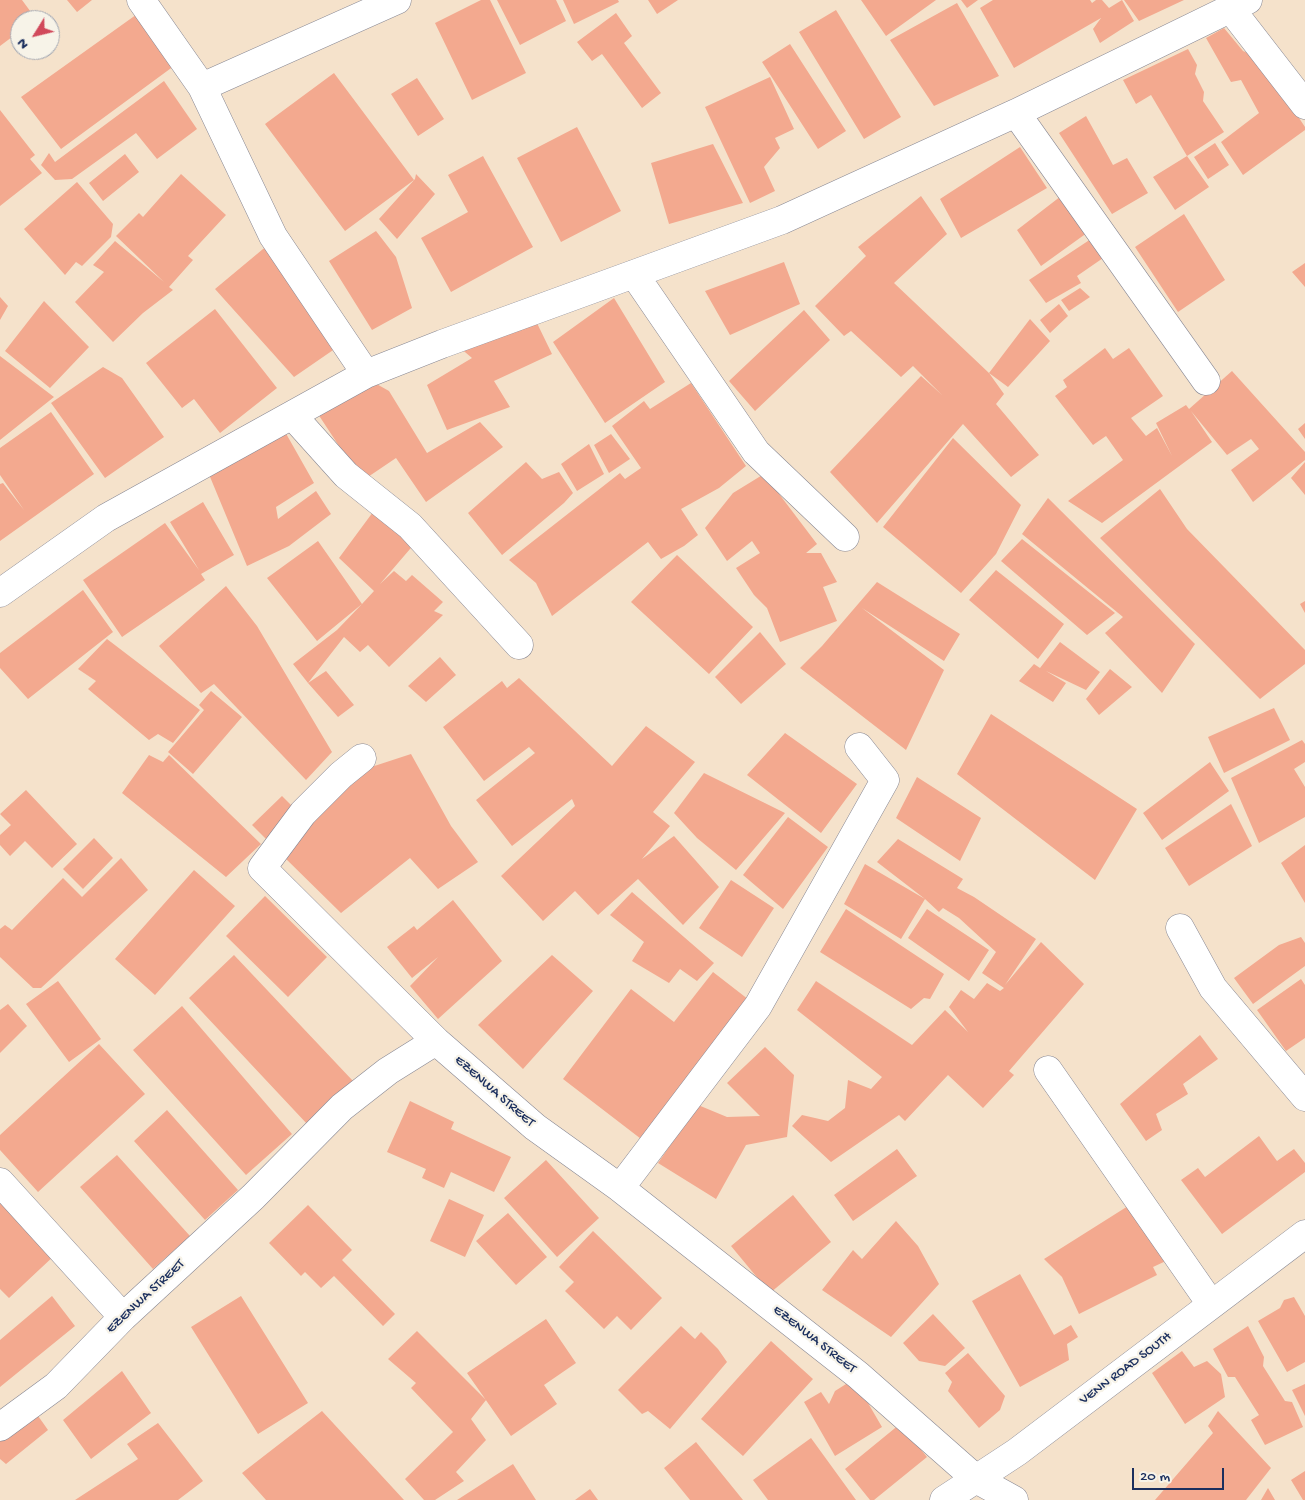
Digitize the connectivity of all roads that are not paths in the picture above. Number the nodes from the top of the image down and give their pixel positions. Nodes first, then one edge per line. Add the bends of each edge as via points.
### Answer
1 (141, 0) edge
2 (397, 0) edge
3 (1239, 4) edge
4 (202, 87) junction
5 (1305, 105) edge
6 (1016, 113) junction
7 (634, 274) junction
8 (366, 374) junction
9 (1206, 381) dead end
10 (292, 415) junction
11 (845, 537) dead end
12 (0, 593) edge
13 (519, 645) dead end
14 (859, 747) dead end
15 (362, 758) dead end
16 (1180, 928) dead end
17 (436, 1041) junction
18 (1048, 1070) dead end
19 (1305, 1097) edge
20 (0, 1182) edge
21 (620, 1188) junction
22 (1305, 1234) edge
23 (1212, 1304) junction
24 (123, 1317) junction
25 (0, 1427) edge
26 (976, 1478) junction
27 (944, 1500) edge
28 (1014, 1500) edge

1 - 4 street
2 - 4 street
3 - 5 street
3 - 6 street
4 - 8 street via 273,236
6 - 7 street via 782,220
6 - 9 street
7 - 8 street
7 - 11 street via 756,452
8 - 10 street
10 - 12 street via 106,518
10 - 13 street via 346,475 410,526
14 - 21 street via 885,780 758,1006
15 - 17 street via 340,775 303,813 262,868
16 - 19 street via 1213,988
17 - 21 street, EZENWA STREET via 535,1127
17 - 24 street, EZENWA STREET via 388,1071 342,1107 253,1197
18 - 23 street
20 - 24 street
21 - 26 street, EZENWA STREET via 858,1375
22 - 23 street, VENN ROAD SOUTH
23 - 26 street, VENN ROAD SOUTH via 1017,1452
24 - 25 street, EZENWA STREET via 56,1386
26 - 27 street, VENN ROAD SOUTH
26 - 28 street, EZENWA STREET

